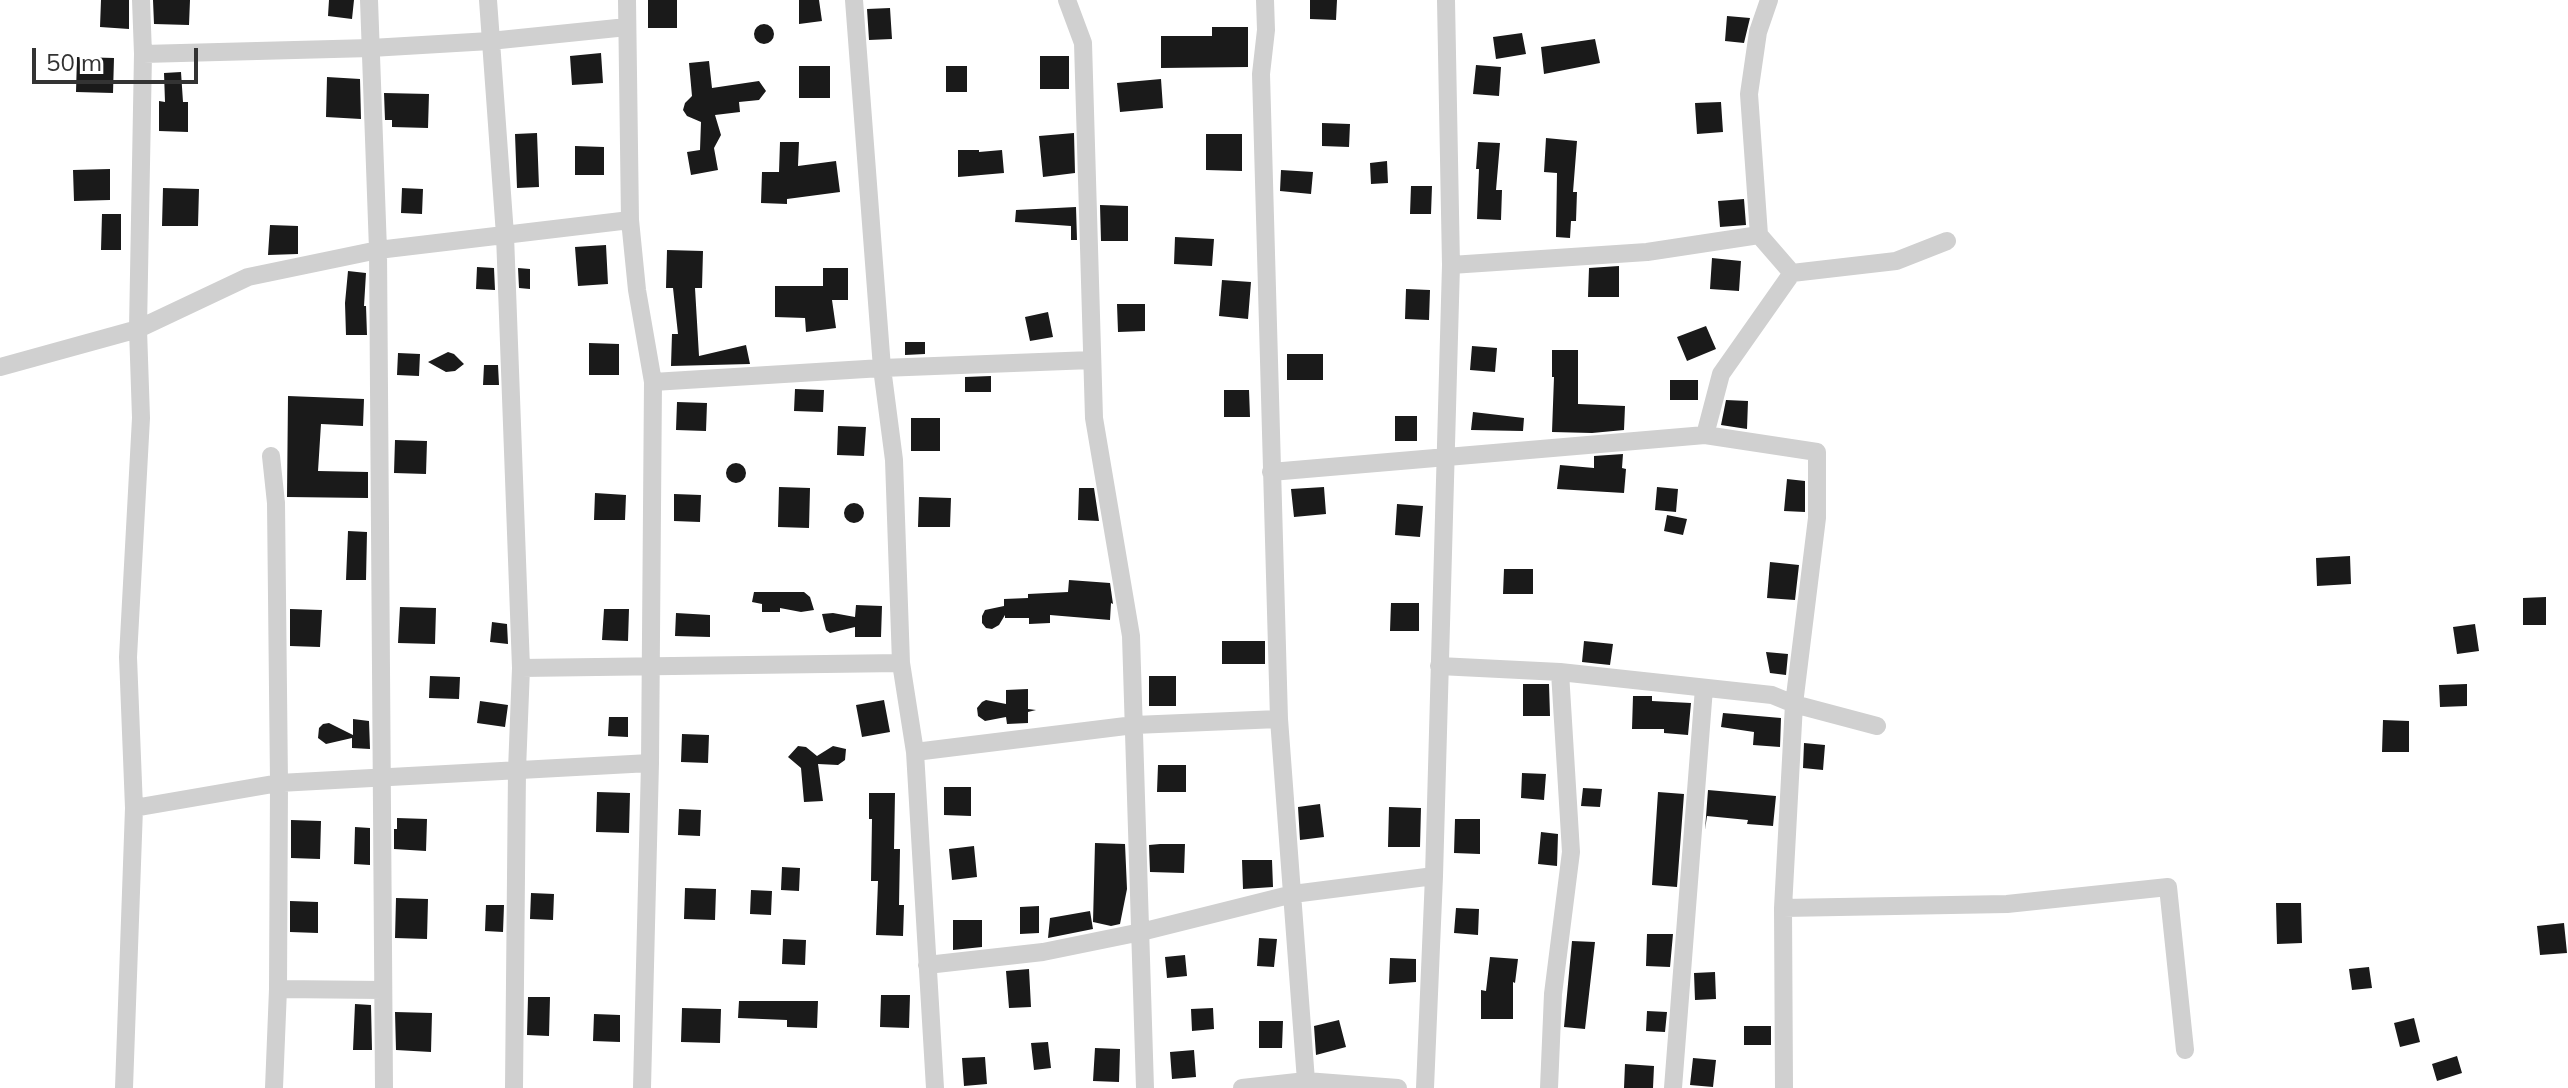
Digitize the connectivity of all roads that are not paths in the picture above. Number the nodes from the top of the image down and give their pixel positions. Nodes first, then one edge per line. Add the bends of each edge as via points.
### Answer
1 (141, 0) edge
2 (369, 0) edge
3 (488, 0) edge
4 (627, 0) edge
5 (854, 0) edge
6 (1067, 0) edge
7 (1265, 0) edge
8 (1446, 0) edge
9 (1769, 0) edge
10 (627, 27) junction
11 (490, 41) junction
12 (371, 48) junction
13 (143, 54) junction
14 (630, 220) junction
15 (505, 235) junction
16 (1759, 235) junction
17 (1947, 241) dead end
18 (378, 250) junction
19 (1451, 265) junction
20 (1792, 273) junction
21 (138, 329) junction
22 (1092, 360) junction
23 (0, 367) edge
24 (882, 368) junction
25 (653, 382) junction
26 (1705, 435) junction
27 (271, 456) dead end
28 (1444, 458) junction
29 (1271, 472) junction
30 (901, 663) junction
31 (651, 665) junction
32 (1439, 666) junction
33 (521, 668) junction
34 (1560, 672) junction
35 (1704, 688) junction
36 (1794, 704) junction
37 (1279, 719) junction
38 (1134, 725) junction
39 (1877, 726) dead end
40 (915, 752) junction
41 (650, 763) junction
42 (517, 770) junction
43 (383, 776) junction
44 (279, 783) junction
45 (134, 808) junction
46 (1434, 876) junction
47 (1293, 894) junction
48 (1783, 908) junction
49 (1141, 932) junction
50 (927, 965) junction
51 (278, 989) junction
52 (383, 990) junction
53 (2185, 1050) dead end
54 (1306, 1081) junction
55 (124, 1088) edge
56 (274, 1088) edge
57 (384, 1088) edge
58 (514, 1088) edge
59 (642, 1088) edge
60 (935, 1088) edge
61 (1145, 1088) edge
62 (1242, 1088) edge
63 (1398, 1088) edge
64 (1425, 1088) edge
65 (1549, 1088) edge
66 (1673, 1088) edge
67 (1784, 1088) edge

1 - 13 street
2 - 12 street
3 - 11 street
4 - 10 street
5 - 24 street
6 - 22 street via 1083,43
7 - 29 street via 1261,74
8 - 19 street
9 - 16 street via 1758,32 1749,94
10 - 11 street
10 - 14 street
11 - 12 street
11 - 15 street
12 - 13 street
12 - 18 street
13 - 21 street
14 - 15 street
14 - 25 street
15 - 18 street
15 - 33 street
16 - 19 street via 1647,252
16 - 20 street
17 - 20 street via 1896,261
18 - 21 street via 248,277
18 - 43 street
19 - 28 street
20 - 26 street via 1721,374
21 - 23 street
21 - 45 street via 141,418 128,657
22 - 24 street
22 - 38 street via 1094,418 1131,636
24 - 25 street
24 - 30 street via 894,460
25 - 31 street
26 - 28 street
26 - 36 street via 1817,452 1817,518
27 - 44 street
28 - 29 street
28 - 32 street
29 - 37 street
30 - 31 street
30 - 40 street
31 - 33 street
31 - 41 street
32 - 34 street
32 - 46 street
33 - 42 street
34 - 35 street
34 - 65 street via 1571,852 1553,994
35 - 36 street via 1772,695
35 - 66 street
36 - 39 street
36 - 48 street
37 - 38 street
37 - 47 street
38 - 40 street
38 - 49 street
40 - 50 street
41 - 42 street
41 - 59 street
42 - 43 street
42 - 58 street
43 - 44 street
43 - 52 street
44 - 45 street
44 - 51 street
45 - 55 street
46 - 47 street
46 - 64 street
47 - 49 street
47 - 54 street
48 - 53 street via 2007,904 2168,887
48 - 67 street
49 - 50 street via 1043,952
49 - 61 street
50 - 60 street
51 - 52 street
51 - 56 street
52 - 57 street
54 - 62 street
54 - 63 street

